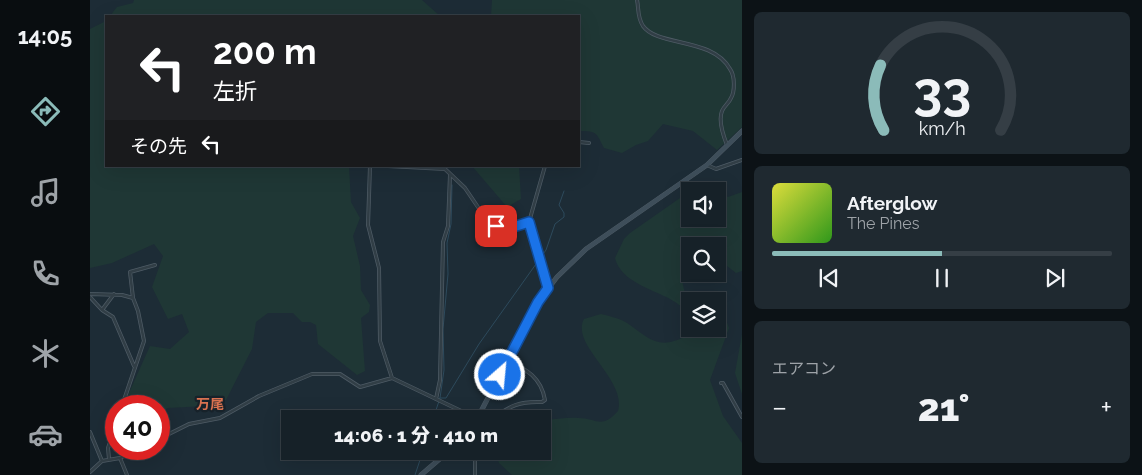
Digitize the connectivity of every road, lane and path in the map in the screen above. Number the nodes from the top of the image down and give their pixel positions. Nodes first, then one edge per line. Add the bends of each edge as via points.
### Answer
1 (636, 0) edge
2 (742, 131) edge
3 (580, 142) edge
4 (589, 143) dead end
5 (727, 146) junction
6 (742, 160) edge
7 (707, 165) junction
8 (370, 167) edge
9 (407, 167) edge
10 (545, 167) edge
11 (450, 175) junction
12 (529, 222) junction
13 (155, 264) dead end
14 (548, 288) junction
15 (114, 294) junction
16 (90, 295) edge
17 (132, 298) junction
18 (102, 310) junction
19 (508, 360) junction
20 (135, 367) junction
21 (392, 378) junction
22 (721, 383) dead end
23 (126, 395) edge
24 (436, 400) junction
25 (458, 410) edge
26 (482, 410) edge
27 (505, 410) edge
28 (742, 417) edge
29 (90, 432) edge
30 (170, 434) edge
31 (106, 460) edge
32 (121, 460) edge
33 (438, 460) edge
34 (475, 460) edge
35 (102, 461) junction
36 (90, 472) edge
37 (127, 475) edge
38 (421, 475) edge
39 (475, 475) edge

1 - 5 street via 644,28 704,48 731,69 734,77 732,97 721,118
2 - 5 street
3 - 4 street
5 - 7 street
6 - 7 street via 716,169
7 - 14 street via 586,250
8 - 21 street via 368,225 378,268 380,341
9 - 11 street via 445,169
10 - 12 street
11 - 12 street via 496,226 504,230
11 - 24 street via 448,226 443,242 440,380
12 - 14 street
13 - 17 street via 130,272
14 - 19 street
15 - 16 street
15 - 17 street
15 - 18 street
16 - 18 street
17 - 20 street via 144,337
18 - 20 street via 113,317
19 - 26 street
19 - 27 street via 532,372 545,400 523,401
20 - 23 street
21 - 24 street
21 - 30 street via 360,387 340,374 312,374 260,396 220,418 189,424
22 - 28 street
24 - 25 street
29 - 35 street
31 - 35 street
32 - 37 street
33 - 38 street
34 - 39 street
35 - 36 street

